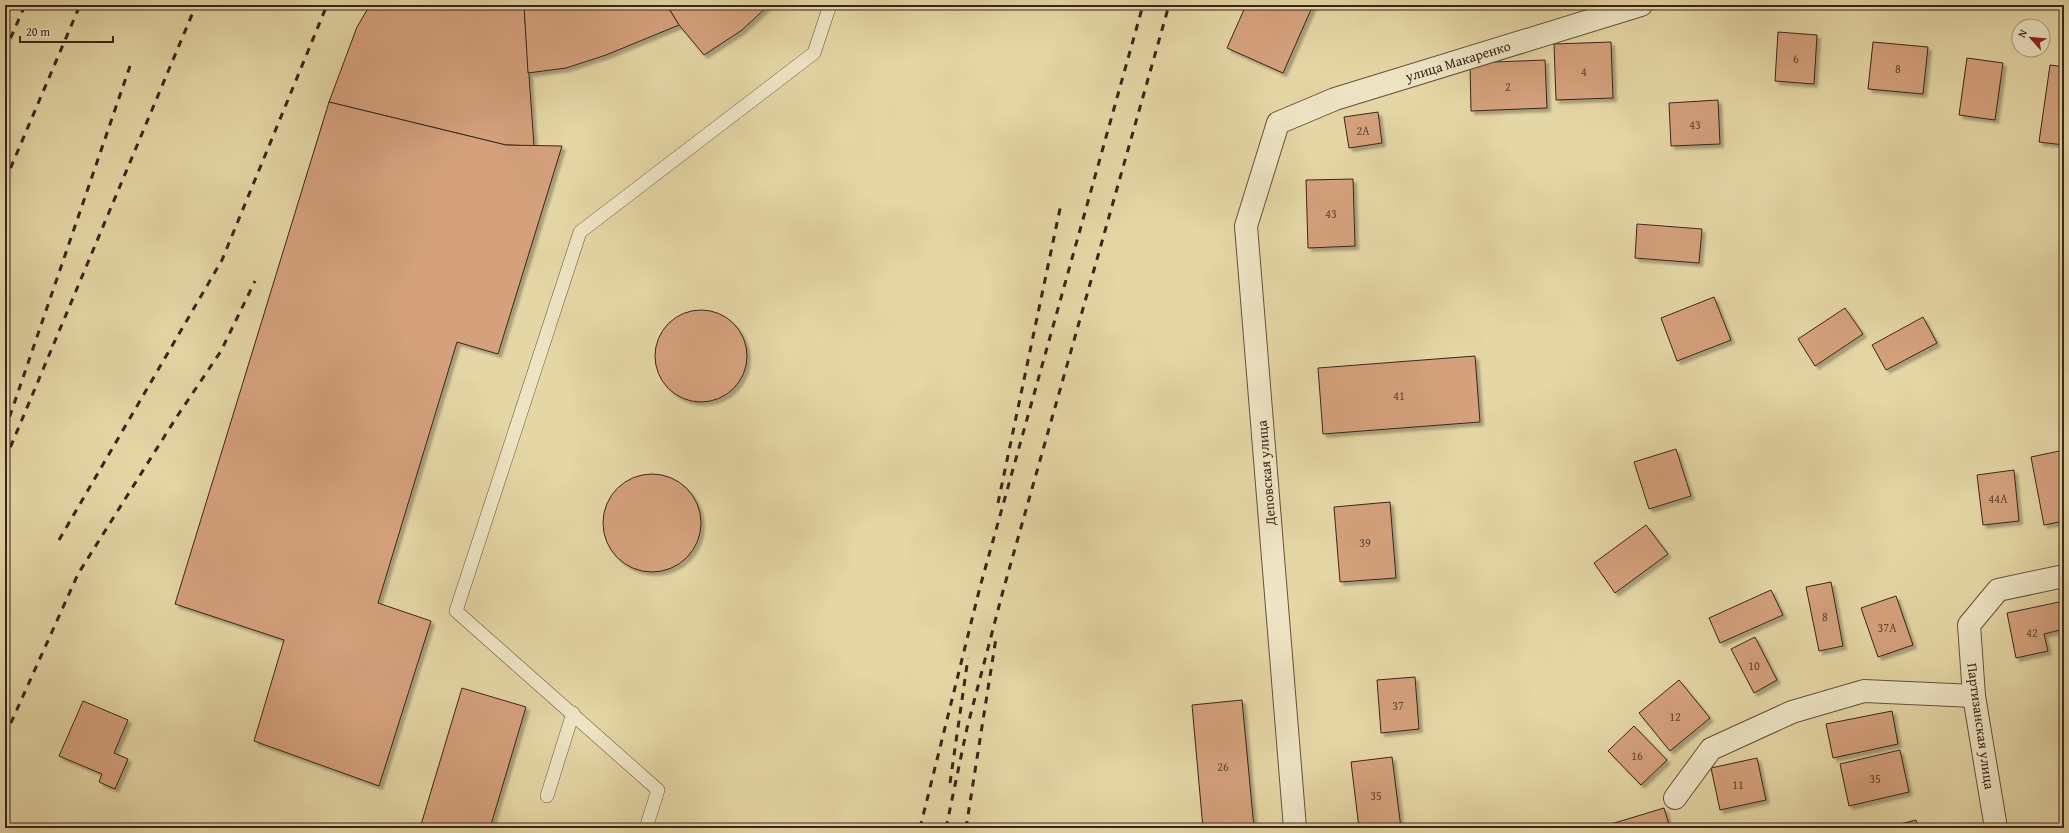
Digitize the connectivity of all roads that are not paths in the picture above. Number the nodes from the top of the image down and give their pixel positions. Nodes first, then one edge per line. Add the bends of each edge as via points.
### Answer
1 (830, 5) edge
2 (1641, 5) edge
3 (1278, 123) joint
4 (2064, 576) edge
5 (1974, 696) junction
6 (573, 713) junction
7 (547, 796) dead end
8 (1675, 798) dead end
9 (646, 828) edge
10 (1295, 828) edge
11 (1996, 828) edge

1 - 6 lane via 814,53 580,232 456,611
2 - 3 street, улица Макаренко via 1335,99
3 - 10 street, Деповская улица via 1246,226
4 - 5 street, Партизанская улица via 1998,590 1969,625
5 - 8 street via 1864,691 1792,712 1711,748
5 - 11 street, Партизанская улица
6 - 7 lane
6 - 9 lane via 658,790

